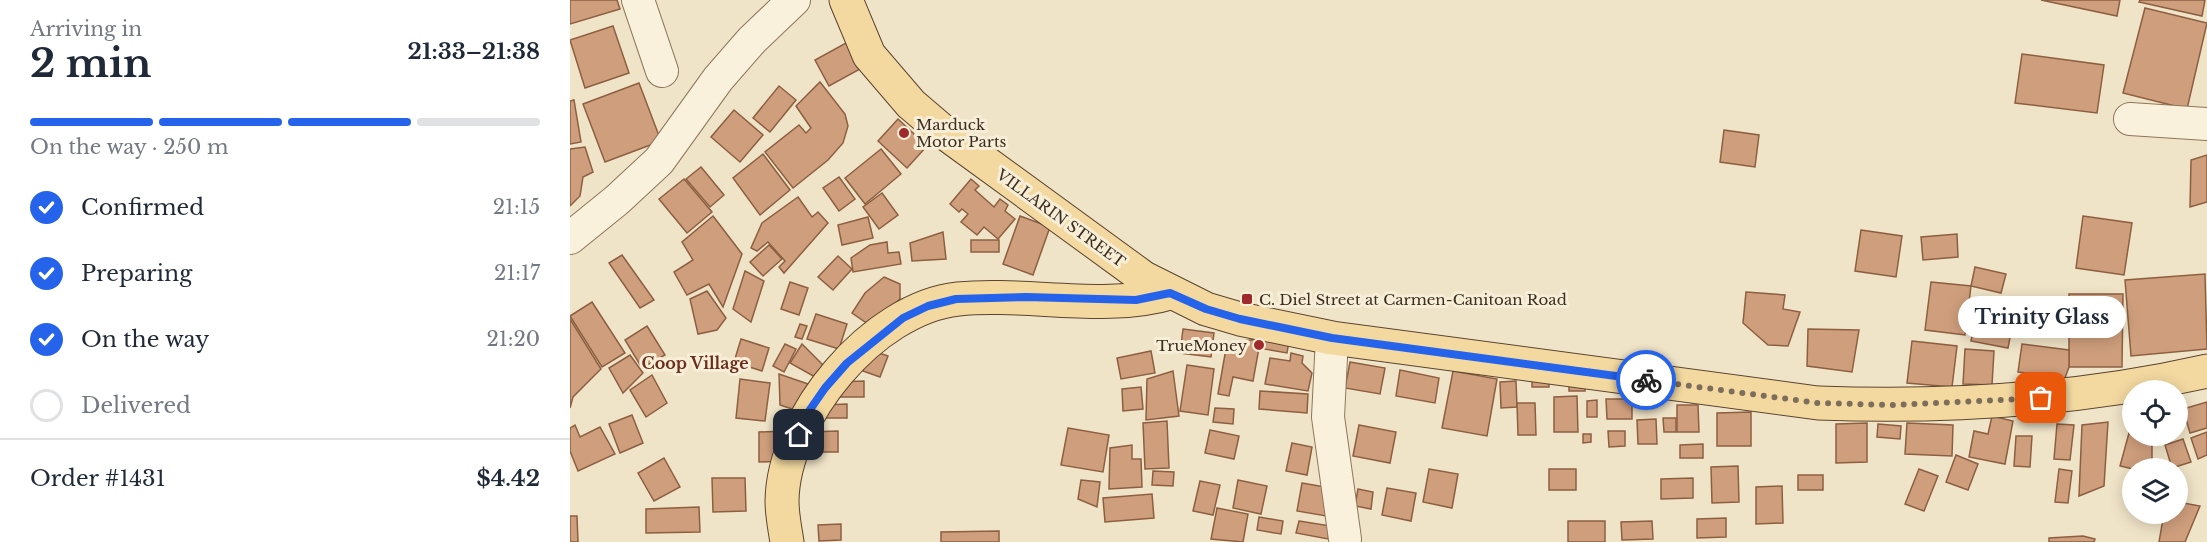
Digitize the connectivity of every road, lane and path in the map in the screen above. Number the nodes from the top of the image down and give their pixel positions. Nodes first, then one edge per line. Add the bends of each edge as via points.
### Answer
1 (638, 0) edge
2 (794, 0) edge
3 (846, 0) edge
4 (662, 71) dead end
5 (2130, 119) dead end
6 (2207, 124) edge
7 (570, 238) edge
8 (1170, 293) junction
9 (1332, 338) junction
10 (2207, 371) edge
11 (1345, 539) dead end
12 (787, 542) edge

1 - 4 street
2 - 7 street via 718,79 659,160
3 - 8 main road, VILLARIN STREET via 869,55 911,104 954,140
5 - 6 street
8 - 9 main road, VILLARIN STREET via 1240,319
8 - 12 main road via 1136,300 956,299 903,318 847,363 807,414 790,456 782,501
9 - 10 main road, VILLARIN STREET via 1818,403 1892,405 2082,395
9 - 11 street via 1328,417

